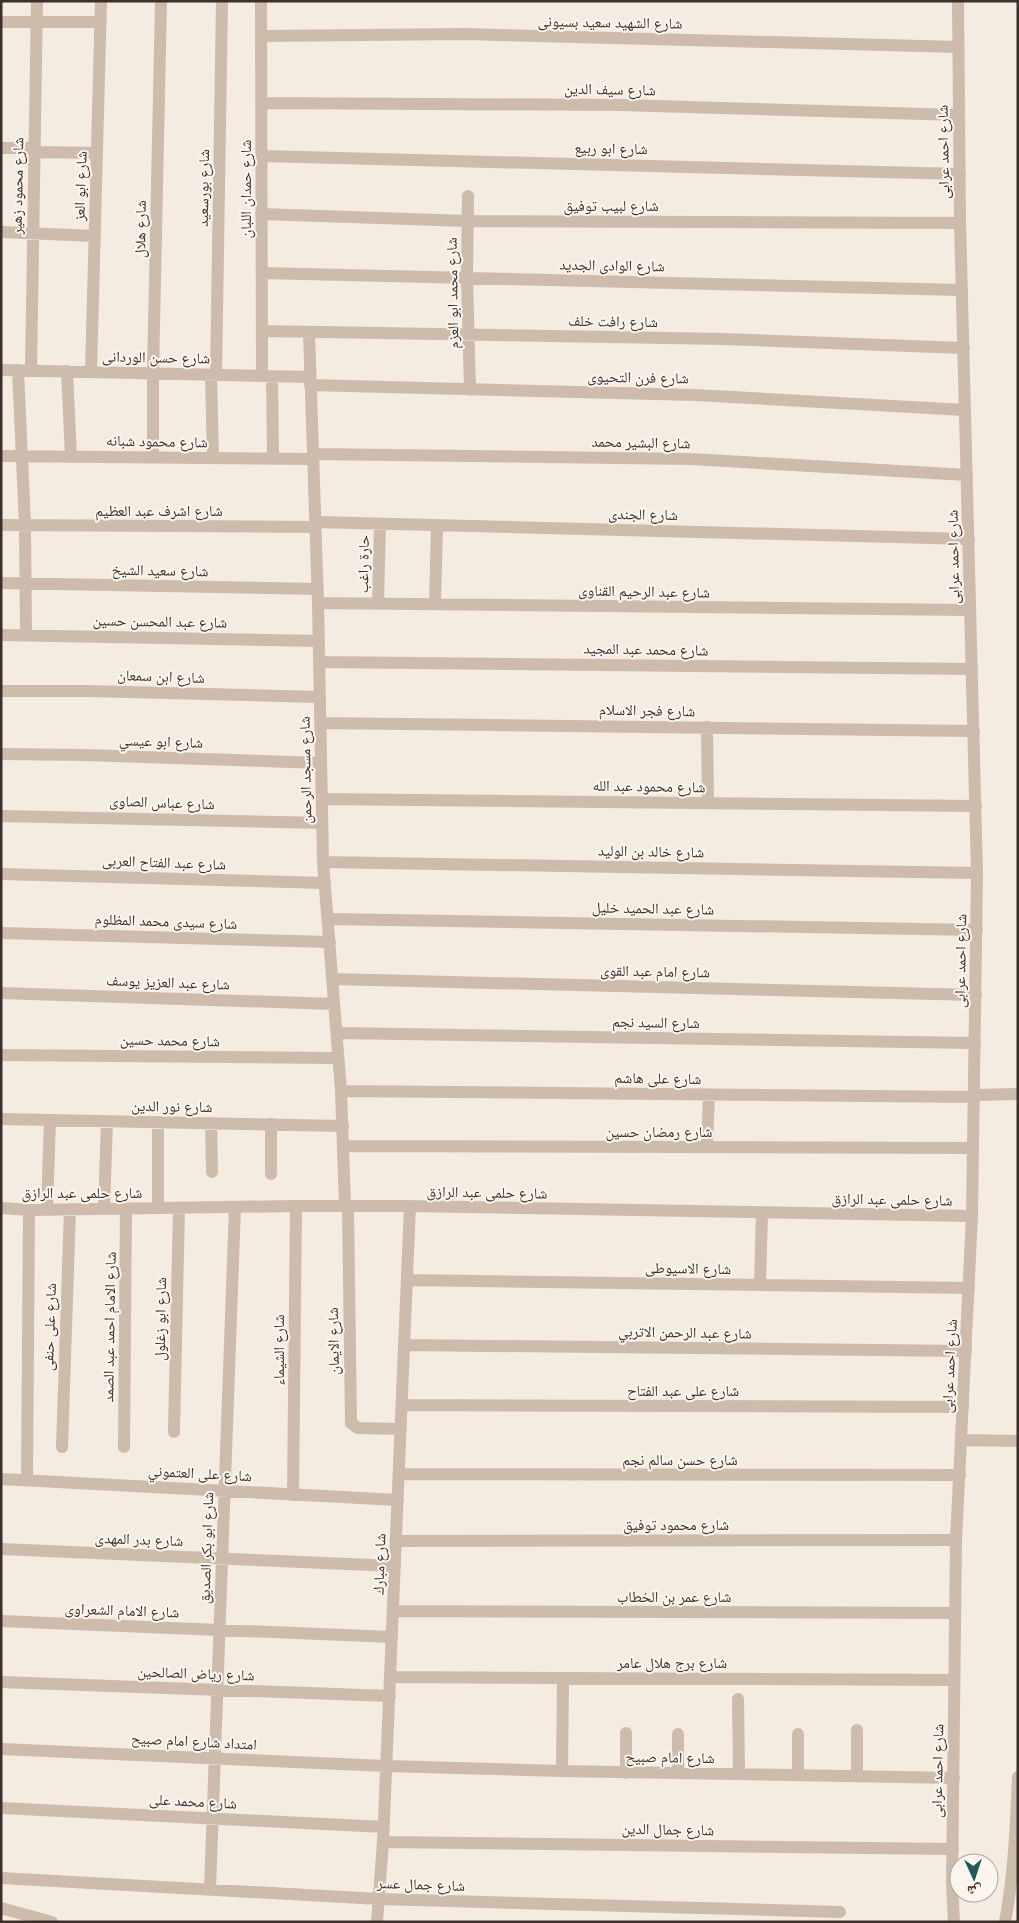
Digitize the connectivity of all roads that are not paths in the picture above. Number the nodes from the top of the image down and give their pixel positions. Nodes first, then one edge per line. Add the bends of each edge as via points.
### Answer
1 (37, 1) edge
2 (101, 1) edge
3 (160, 1) edge
4 (222, 1) edge
5 (261, 1) edge
6 (958, 1) edge
7 (1, 22) edge
8 (36, 22) junction
9 (101, 22) junction
10 (261, 36) junction
11 (958, 47) junction
12 (261, 103) junction
13 (959, 115) junction
14 (1, 148) edge
15 (34, 150) junction
16 (97, 153) junction
17 (261, 156) junction
18 (960, 174) junction
19 (468, 196) dead end
20 (261, 214) junction
21 (467, 221) junction
22 (960, 224) junction
23 (1, 232) edge
24 (33, 233) junction
25 (95, 236) junction
26 (262, 273) junction
27 (467, 278) junction
28 (962, 290) junction
29 (262, 332) junction
30 (309, 332) junction
31 (468, 335) junction
32 (964, 348) junction
33 (1, 370) edge
34 (18, 370) junction
35 (31, 370) junction
36 (68, 371) junction
37 (91, 372) junction
38 (153, 373) junction
39 (214, 375) junction
40 (267, 376) junction
41 (310, 381) junction
42 (470, 390) junction
43 (965, 410) junction
44 (1, 456) edge
45 (22, 456) junction
46 (313, 456) junction
47 (71, 457) junction
48 (153, 458) junction
49 (213, 458) junction
50 (273, 459) junction
51 (967, 475) junction
52 (316, 524) junction
53 (380, 524) junction
54 (1, 525) edge
55 (25, 525) junction
56 (437, 525) junction
57 (969, 538) junction
58 (1, 583) edge
59 (26, 583) junction
60 (318, 589) junction
61 (318, 603) junction
62 (378, 604) junction
63 (435, 604) junction
64 (970, 610) junction
65 (1, 635) edge
66 (26, 635) junction
67 (319, 640) junction
68 (319, 662) junction
69 (972, 669) junction
70 (1, 691) edge
71 (320, 697) junction
72 (320, 723) junction
73 (707, 727) junction
74 (974, 731) junction
75 (1, 754) edge
76 (320, 763) junction
77 (321, 800) junction
78 (708, 803) junction
79 (976, 806) junction
80 (1, 816) edge
81 (322, 823) junction
82 (324, 862) junction
83 (978, 873) junction
84 (1, 874) edge
85 (325, 883) junction
86 (328, 919) junction
87 (977, 930) junction
88 (1, 933) edge
89 (330, 942) junction
90 (332, 979) junction
91 (1, 993) edge
92 (976, 995) junction
93 (334, 1004) junction
94 (337, 1033) junction
95 (976, 1043) junction
96 (1, 1055) edge
97 (338, 1058) junction
98 (341, 1091) junction
99 (1018, 1094) edge
100 (709, 1095) junction
101 (974, 1096) junction
102 (1, 1119) edge
103 (50, 1120) junction
104 (107, 1121) junction
105 (158, 1122) junction
106 (212, 1123) junction
107 (271, 1124) junction
108 (343, 1126) junction
109 (344, 1146) junction
110 (707, 1147) junction
111 (973, 1148) junction
112 (212, 1172) dead end
113 (271, 1174) dead end
114 (296, 1206) junction
115 (347, 1206) junction
116 (410, 1206) junction
117 (235, 1207) junction
118 (1, 1208) edge
119 (126, 1208) junction
120 (158, 1208) junction
121 (179, 1208) junction
122 (70, 1209) junction
123 (104, 1209) junction
124 (29, 1210) junction
125 (47, 1210) junction
126 (762, 1213) junction
127 (972, 1216) junction
128 (407, 1280) junction
129 (760, 1285) junction
130 (968, 1288) junction
131 (404, 1345) junction
132 (966, 1351) junction
133 (402, 1405) junction
134 (963, 1408) junction
135 (401, 1429) junction
136 (174, 1432) dead end
137 (962, 1440) junction
138 (1018, 1441) edge
139 (62, 1447) dead end
140 (124, 1447) dead end
141 (399, 1474) junction
142 (960, 1475) junction
143 (1, 1479) edge
144 (27, 1480) junction
145 (224, 1491) junction
146 (293, 1495) junction
147 (398, 1500) junction
148 (956, 1540) junction
149 (396, 1541) junction
150 (1, 1549) edge
151 (222, 1558) junction
152 (395, 1566) junction
153 (393, 1611) junction
154 (955, 1613) junction
155 (1, 1621) edge
156 (219, 1630) junction
157 (392, 1637) junction
158 (390, 1677) junction
159 (563, 1678) junction
160 (954, 1680) junction
161 (1, 1682) edge
162 (217, 1690) junction
163 (390, 1696) junction
164 (738, 1699) dead end
165 (857, 1730) dead end
166 (626, 1733) dead end
167 (678, 1734) dead end
168 (798, 1734) dead end
169 (1, 1749) edge
170 (215, 1758) junction
171 (386, 1766) junction
172 (562, 1772) junction
173 (626, 1773) junction
174 (678, 1773) junction
175 (739, 1774) junction
176 (798, 1775) junction
177 (857, 1776) junction
178 (1018, 1777) edge
179 (954, 1778) junction
180 (1, 1808) edge
181 (212, 1818) junction
182 (1017, 1819) edge
183 (384, 1827) junction
184 (383, 1842) junction
185 (953, 1849) junction
186 (1, 1878) edge
187 (210, 1889) junction
188 (1014, 1896) edge
189 (379, 1899) junction
190 (1, 1908) edge
191 (840, 1912) dead end
192 (52, 1922) edge
193 (378, 1922) edge
194 (954, 1922) edge
195 (1006, 1922) edge

1 - 8 street, شارع محمود زهير
2 - 9 street, شارع ابو العز
3 - 38 street, شارع هلال
4 - 39 street, شارع بورسعيد
5 - 10 street, شارع حمدان اللبان
6 - 11 street, شارع احمد عرابى
7 - 8 street
8 - 9 street
8 - 15 street, شارع محمود زهير
9 - 16 street, شارع ابو العز
10 - 11 street, شارع الشهيد سعيد بسيونى via 465,34
10 - 12 street, شارع حمدان اللبان
11 - 13 street, شارع احمد عرابى
12 - 13 street, شارع سيف الدين via 621,105
12 - 17 street, شارع حمدان اللبان
13 - 18 street, شارع احمد عرابى
14 - 15 street
15 - 16 street
15 - 24 street, شارع محمود زهير
16 - 25 street, شارع ابو العز
17 - 18 street, شارع ابو ربيع
17 - 20 street, شارع حمدان اللبان
18 - 22 street, شارع احمد عرابى
19 - 21 street, شارع محمد ابو العزم
20 - 21 street, شارع لبيب توفيق
20 - 26 street, شارع حمدان اللبان
21 - 22 street, شارع لبيب توفيق
21 - 27 street, شارع محمد ابو العزم
22 - 28 street, شارع احمد عرابى
23 - 24 street
24 - 25 street
24 - 35 street, شارع محمود زهير
25 - 37 street, شارع ابو العز
26 - 27 street, شارع الوادى الجديد
26 - 29 street, شارع حمدان اللبان
27 - 28 street, شارع الوادى الجديد
27 - 31 street, شارع محمد ابو العزم
28 - 32 street, شارع احمد عرابى
29 - 30 street, شارع رافت خلف
29 - 40 street, شارع حمدان اللبان
30 - 31 street, شارع رافت خلف
30 - 41 street, شارع مسجد الرحمن
31 - 32 street, شارع رافت خلف via 724,339
31 - 42 street, شارع محمد ابو العزم
32 - 43 street, شارع احمد عرابى
33 - 34 street, شارع حسن الوردانى
34 - 35 street, شارع حسن الوردانى
34 - 45 street
35 - 36 street, شارع حسن الوردانى
36 - 37 street, شارع حسن الوردانى
36 - 47 street
37 - 38 street, شارع حسن الوردانى
38 - 39 street, شارع حسن الوردانى
38 - 48 street, شارع هلال
39 - 40 street, شارع حسن الوردانى
39 - 49 street, شارع بورسعيد
40 - 41 street, شارع حسن الوردانى
40 - 50 street, شارع حمدان اللبان
41 - 42 street, شارع فرن التحيوى
41 - 46 street, شارع مسجد الرحمن
42 - 43 street, شارع فرن التحيوى via 695,395
43 - 51 street, شارع احمد عرابى
44 - 45 street, شارع محمود شبانه
45 - 47 street, شارع محمود شبانه
45 - 55 street
46 - 50 street, شارع محمود شبانه
46 - 51 street, شارع البشير محمد via 691,459
46 - 52 street, شارع مسجد الرحمن
47 - 48 street, شارع محمود شبانه
48 - 49 street, شارع محمود شبانه
49 - 50 street, شارع محمود شبانه
51 - 57 street, شارع احمد عرابى
52 - 53 street, شارع الجندى
52 - 55 street, شارع اشرف عبد العظيم
52 - 60 street, شارع مسجد الرحمن
53 - 56 street, شارع الجندى
53 - 62 street, حارة راغب
54 - 55 street, شارع اشرف عبد العظيم
55 - 59 street
56 - 57 street, شارع الجندى
56 - 63 street
57 - 64 street, شارع احمد عرابى
58 - 59 street, شارع سعيد الشيخ
59 - 60 street, شارع سعيد الشيخ
59 - 66 street
60 - 61 street, شارع مسجد الرحمن
61 - 62 street, شارع عبد الرحيم القناوى
61 - 67 street, شارع مسجد الرحمن
62 - 63 street, شارع عبد الرحيم القناوى
63 - 64 street, شارع عبد الرحيم القناوى
64 - 69 street, شارع احمد عرابى
65 - 66 street, شارع عبد المحسن حسين
66 - 67 street, شارع عبد المحسن حسين
67 - 68 street, شارع مسجد الرحمن
68 - 69 street, شارع محمد عبد المجيد
68 - 71 street, شارع مسجد الرحمن
69 - 74 street, شارع احمد عرابى
70 - 71 street, شارع ابن سمعان via 88,690
71 - 72 street, شارع مسجد الرحمن
72 - 73 street, شارع فجر الاسلام
72 - 76 street, شارع مسجد الرحمن
73 - 74 street, شارع فجر الاسلام
73 - 78 street
74 - 79 street, شارع احمد عرابى
75 - 76 street, شارع ابو عيسي
76 - 77 street, شارع مسجد الرحمن
77 - 78 street, شارع محمود عبد الله
77 - 81 street, شارع مسجد الرحمن
78 - 79 street, شارع محمود عبد الله
79 - 83 street, شارع احمد عرابى
80 - 81 street, شارع عباس الصاوى
81 - 82 street, شارع مسجد الرحمن
82 - 83 street, شارع خالد بن الوليد
82 - 85 street, شارع مسجد الرحمن
83 - 87 street, شارع احمد عرابى
84 - 85 street, شارع عبد الفتاح العربى
85 - 86 street, شارع مسجد الرحمن
86 - 87 street, شارع عبد الحميد خليل
86 - 89 street, شارع مسجد الرحمن
87 - 92 street, شارع احمد عرابى
88 - 89 street, شارع سيدى محمد المظلوم
89 - 90 street, شارع مسجد الرحمن
90 - 92 street, شارع امام عبد القوى
90 - 93 street, شارع مسجد الرحمن
91 - 93 street, شارع عبد العزيز يوسف
92 - 95 street, شارع احمد عرابى
93 - 94 street, شارع مسجد الرحمن
94 - 95 street, شارع السيد نجم
94 - 97 street, شارع مسجد الرحمن
95 - 101 street, شارع احمد عرابى
96 - 97 street, شارع محمد حسين
97 - 98 street, شارع مسجد الرحمن
98 - 100 street, شارع على هاشم
98 - 108 street, شارع مسجد الرحمن
99 - 101 street, شارع على هاشم
100 - 101 street, شارع على هاشم
100 - 110 street
101 - 111 street, شارع احمد عرابى
102 - 103 street, شارع نور الدين
103 - 104 street, شارع نور الدين
103 - 125 street
104 - 105 street, شارع نور الدين
104 - 123 street
105 - 106 street, شارع نور الدين
105 - 120 street
106 - 107 street, شارع نور الدين
106 - 112 street
107 - 108 street, شارع نور الدين
107 - 113 street
108 - 109 street, شارع مسجد الرحمن
109 - 110 street, شارع رمضان حسين
109 - 115 street, شارع مسجد الرحمن
110 - 111 street, شارع رمضان حسين
111 - 127 street, شارع احمد عرابى
114 - 115 street, شارع حلمى عبد الرازق
114 - 117 street, شارع حلمى عبد الرازق
114 - 146 street, شارع الشيماء
115 - 116 street, شارع حلمى عبد الرازق
115 - 135 street, شارع الايمان via 351,1423 358,1428
116 - 126 street, شارع حلمى عبد الرازق
116 - 128 street, شارع مبارك
117 - 121 street, شارع حلمى عبد الرازق
117 - 145 street, شارع ابو بكر الصديق
118 - 124 street, شارع حلمى عبد الرازق
119 - 120 street, شارع حلمى عبد الرازق
119 - 123 street, شارع حلمى عبد الرازق
119 - 140 street, شارع الامام احمد عبد الصمد
120 - 121 street, شارع حلمى عبد الرازق
121 - 136 street, شارع ابو زغلول
122 - 123 street, شارع حلمى عبد الرازق
122 - 125 street, شارع حلمى عبد الرازق
122 - 139 street, شارع على حنفى
124 - 125 street, شارع حلمى عبد الرازق
124 - 144 street
126 - 127 street, شارع حلمى عبد الرازق
126 - 129 street
127 - 130 street, شارع احمد عرابى
128 - 129 street, شارع الاسيوطى
128 - 131 street, شارع مبارك
129 - 130 street, شارع الاسيوطى
130 - 132 street, شارع احمد عرابى
131 - 132 street, شارع عبد الرحمن الاتربي
131 - 133 street, شارع مبارك
132 - 134 street, شارع احمد عرابى
133 - 134 street, شارع على عبد الفتاح
133 - 135 street, شارع مبارك
134 - 137 street, شارع احمد عرابى
135 - 141 street, شارع مبارك
137 - 138 street
137 - 142 street, شارع احمد عرابى
141 - 142 street, شارع حسن سالم نجم
141 - 147 street, شارع مبارك
142 - 148 street, شارع احمد عرابى
143 - 144 street, شارع على العتموني
144 - 145 street, شارع على العتموني
145 - 146 street, شارع على العتموني
145 - 151 street, شارع ابو بكر الصديق
146 - 147 street, شارع على العتموني
147 - 149 street, شارع مبارك
148 - 149 street, شارع محمود توفيق
148 - 154 street, شارع احمد عرابى
149 - 152 street, شارع مبارك
150 - 151 street, شارع بدر المهدى
151 - 152 street, شارع بدر المهدى
151 - 156 street, شارع ابو بكر الصديق
152 - 153 street, شارع مبارك
153 - 154 street, شارع عمر بن الخطاب
153 - 157 street, شارع مبارك
154 - 160 street, شارع احمد عرابى
155 - 156 street, شارع الامام الشعراوى
156 - 157 street, شارع الامام الشعراوى
156 - 162 street, شارع ابو بكر الصديق
157 - 158 street, شارع مبارك
158 - 159 street, شارع برج هلال عامر
158 - 163 street, شارع مبارك
159 - 160 street, شارع برج هلال عامر
159 - 172 street
160 - 179 street, شارع احمد عرابى
161 - 162 street, شارع رياض الصالحين
162 - 163 street, شارع رياض الصالحين
162 - 170 street, شارع ابو بكر الصديق
163 - 171 street, شارع مبارك
164 - 175 street
165 - 177 street
166 - 173 street
167 - 174 street
168 - 176 street
169 - 170 street, امتداد شارع امام صبيح
170 - 171 street, امتداد شارع امام صبيح
170 - 181 street, شارع ابو بكر الصديق
171 - 172 street, شارع امام صبيح
171 - 183 street, شارع مبارك
172 - 173 street, شارع امام صبيح
173 - 174 street, شارع امام صبيح
174 - 175 street, شارع امام صبيح
175 - 176 street, شارع امام صبيح
176 - 177 street, شارع امام صبيح
177 - 179 street, شارع امام صبيح
178 - 182 street
179 - 185 street, شارع احمد عرابى
180 - 181 street, شارع محمد على
181 - 183 street, شارع محمد على
181 - 187 street, شارع ابو بكر الصديق
182 - 188 street
183 - 184 street, شارع مبارك
184 - 185 street, شارع جمال الدين
184 - 189 street, شارع مبارك
185 - 194 street, شارع احمد عرابى
186 - 187 street, شارع جمال عسر
187 - 189 street, شارع جمال عسر
188 - 195 street
189 - 191 street, شارع جمال عسر
189 - 193 street, شارع مبارك
190 - 192 street

